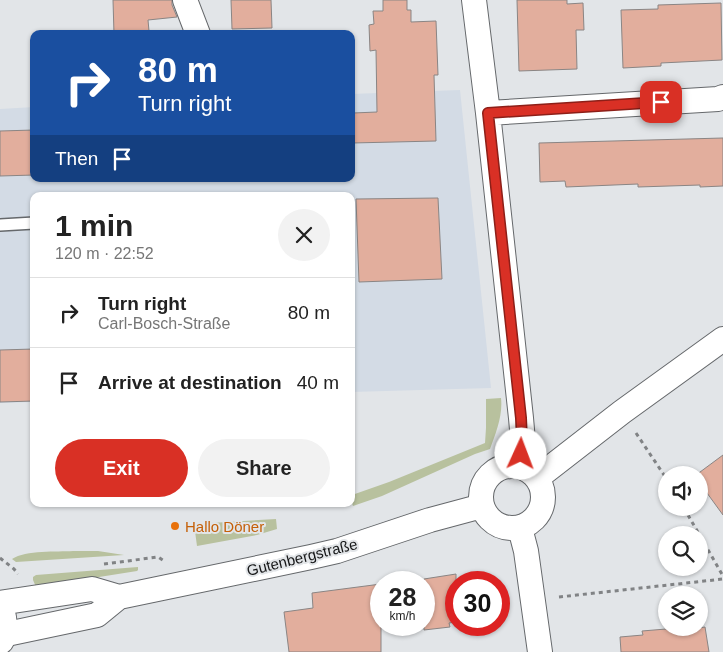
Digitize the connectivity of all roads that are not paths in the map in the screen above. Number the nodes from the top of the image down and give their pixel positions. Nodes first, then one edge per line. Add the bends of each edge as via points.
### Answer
1 (185, 0) edge
2 (474, 0) edge
3 (196, 30) edge
4 (723, 97) edge
5 (488, 113) junction
6 (30, 223) edge
7 (0, 226) edge
8 (723, 339) edge
9 (528, 472) junction
10 (482, 506) junction
11 (520, 528) junction
12 (119, 597) junction
13 (0, 603) edge
14 (1, 628) edge
15 (540, 652) edge

1 - 3 street
2 - 5 street
4 - 5 street
5 - 9 street via 522,441
6 - 7 lane
8 - 9 street via 622,412
9 - 10 street via 508,466 497,469 483,485
9 - 11 street via 542,487 544,497 537,517
10 - 11 street via 486,515 501,527
10 - 12 street, Gutenbergstraße via 337,551
11 - 15 street
12 - 13 street, Gutenbergstraße via 92,589
12 - 14 street, Gutenbergstraße via 97,615

